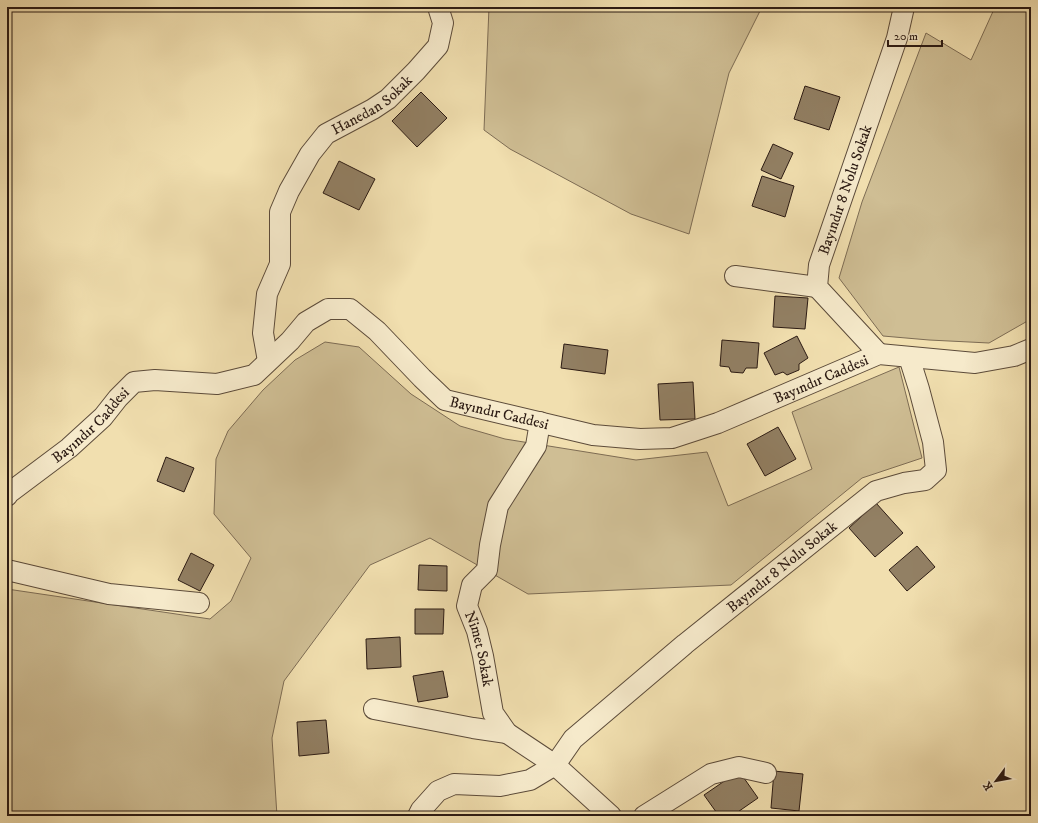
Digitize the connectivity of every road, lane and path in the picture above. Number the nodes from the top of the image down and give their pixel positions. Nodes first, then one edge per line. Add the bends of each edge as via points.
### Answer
1 (438, 7) edge
2 (904, 7) edge
3 (735, 276) dead end
4 (817, 287) junction
5 (1031, 349) edge
6 (878, 354) junction
7 (909, 357) junction
8 (268, 361) junction
9 (540, 422) junction
10 (7, 496) edge
11 (7, 570) edge
12 (199, 603) dead end
13 (374, 709) dead end
14 (507, 733) junction
15 (555, 766) junction
16 (766, 773) dead end
17 (418, 816) edge
18 (611, 816) edge
19 (644, 816) edge

1 - 8 street, Hanedan Sokak via 443,23 438,46 388,99 326,134 310,154 289,191 280,212 280,264 267,294 263,333
2 - 4 street, Bayındır 8 Nolu Sokak via 898,38 819,265
3 - 4 street
4 - 6 street
5 - 7 street, Bayındır Caddesi via 1014,356 975,363
6 - 7 street, Bayındır Caddesi
6 - 9 street, Bayındır Caddesi via 718,423 672,438 640,439 593,435
7 - 15 street, Bayındır 8 Nolu Sokak via 933,442 936,470 925,480 904,483 876,492 685,644 573,739
8 - 9 street, Bayındır Caddesi via 306,322 328,309 350,310 377,331 445,400
8 - 10 street, Bayındır Caddesi via 254,375 217,384 155,380 134,382 103,417 69,448
9 - 14 street, Nimet Sokak via 536,446 498,506 487,570 472,585 467,606 477,631 493,713
11 - 12 street via 109,594
13 - 14 street
14 - 15 street, Nimet Sokak
15 - 17 street via 530,780 500,786 454,784 438,791
15 - 18 street, Nimet Sokak
16 - 19 street via 739,767 711,774

